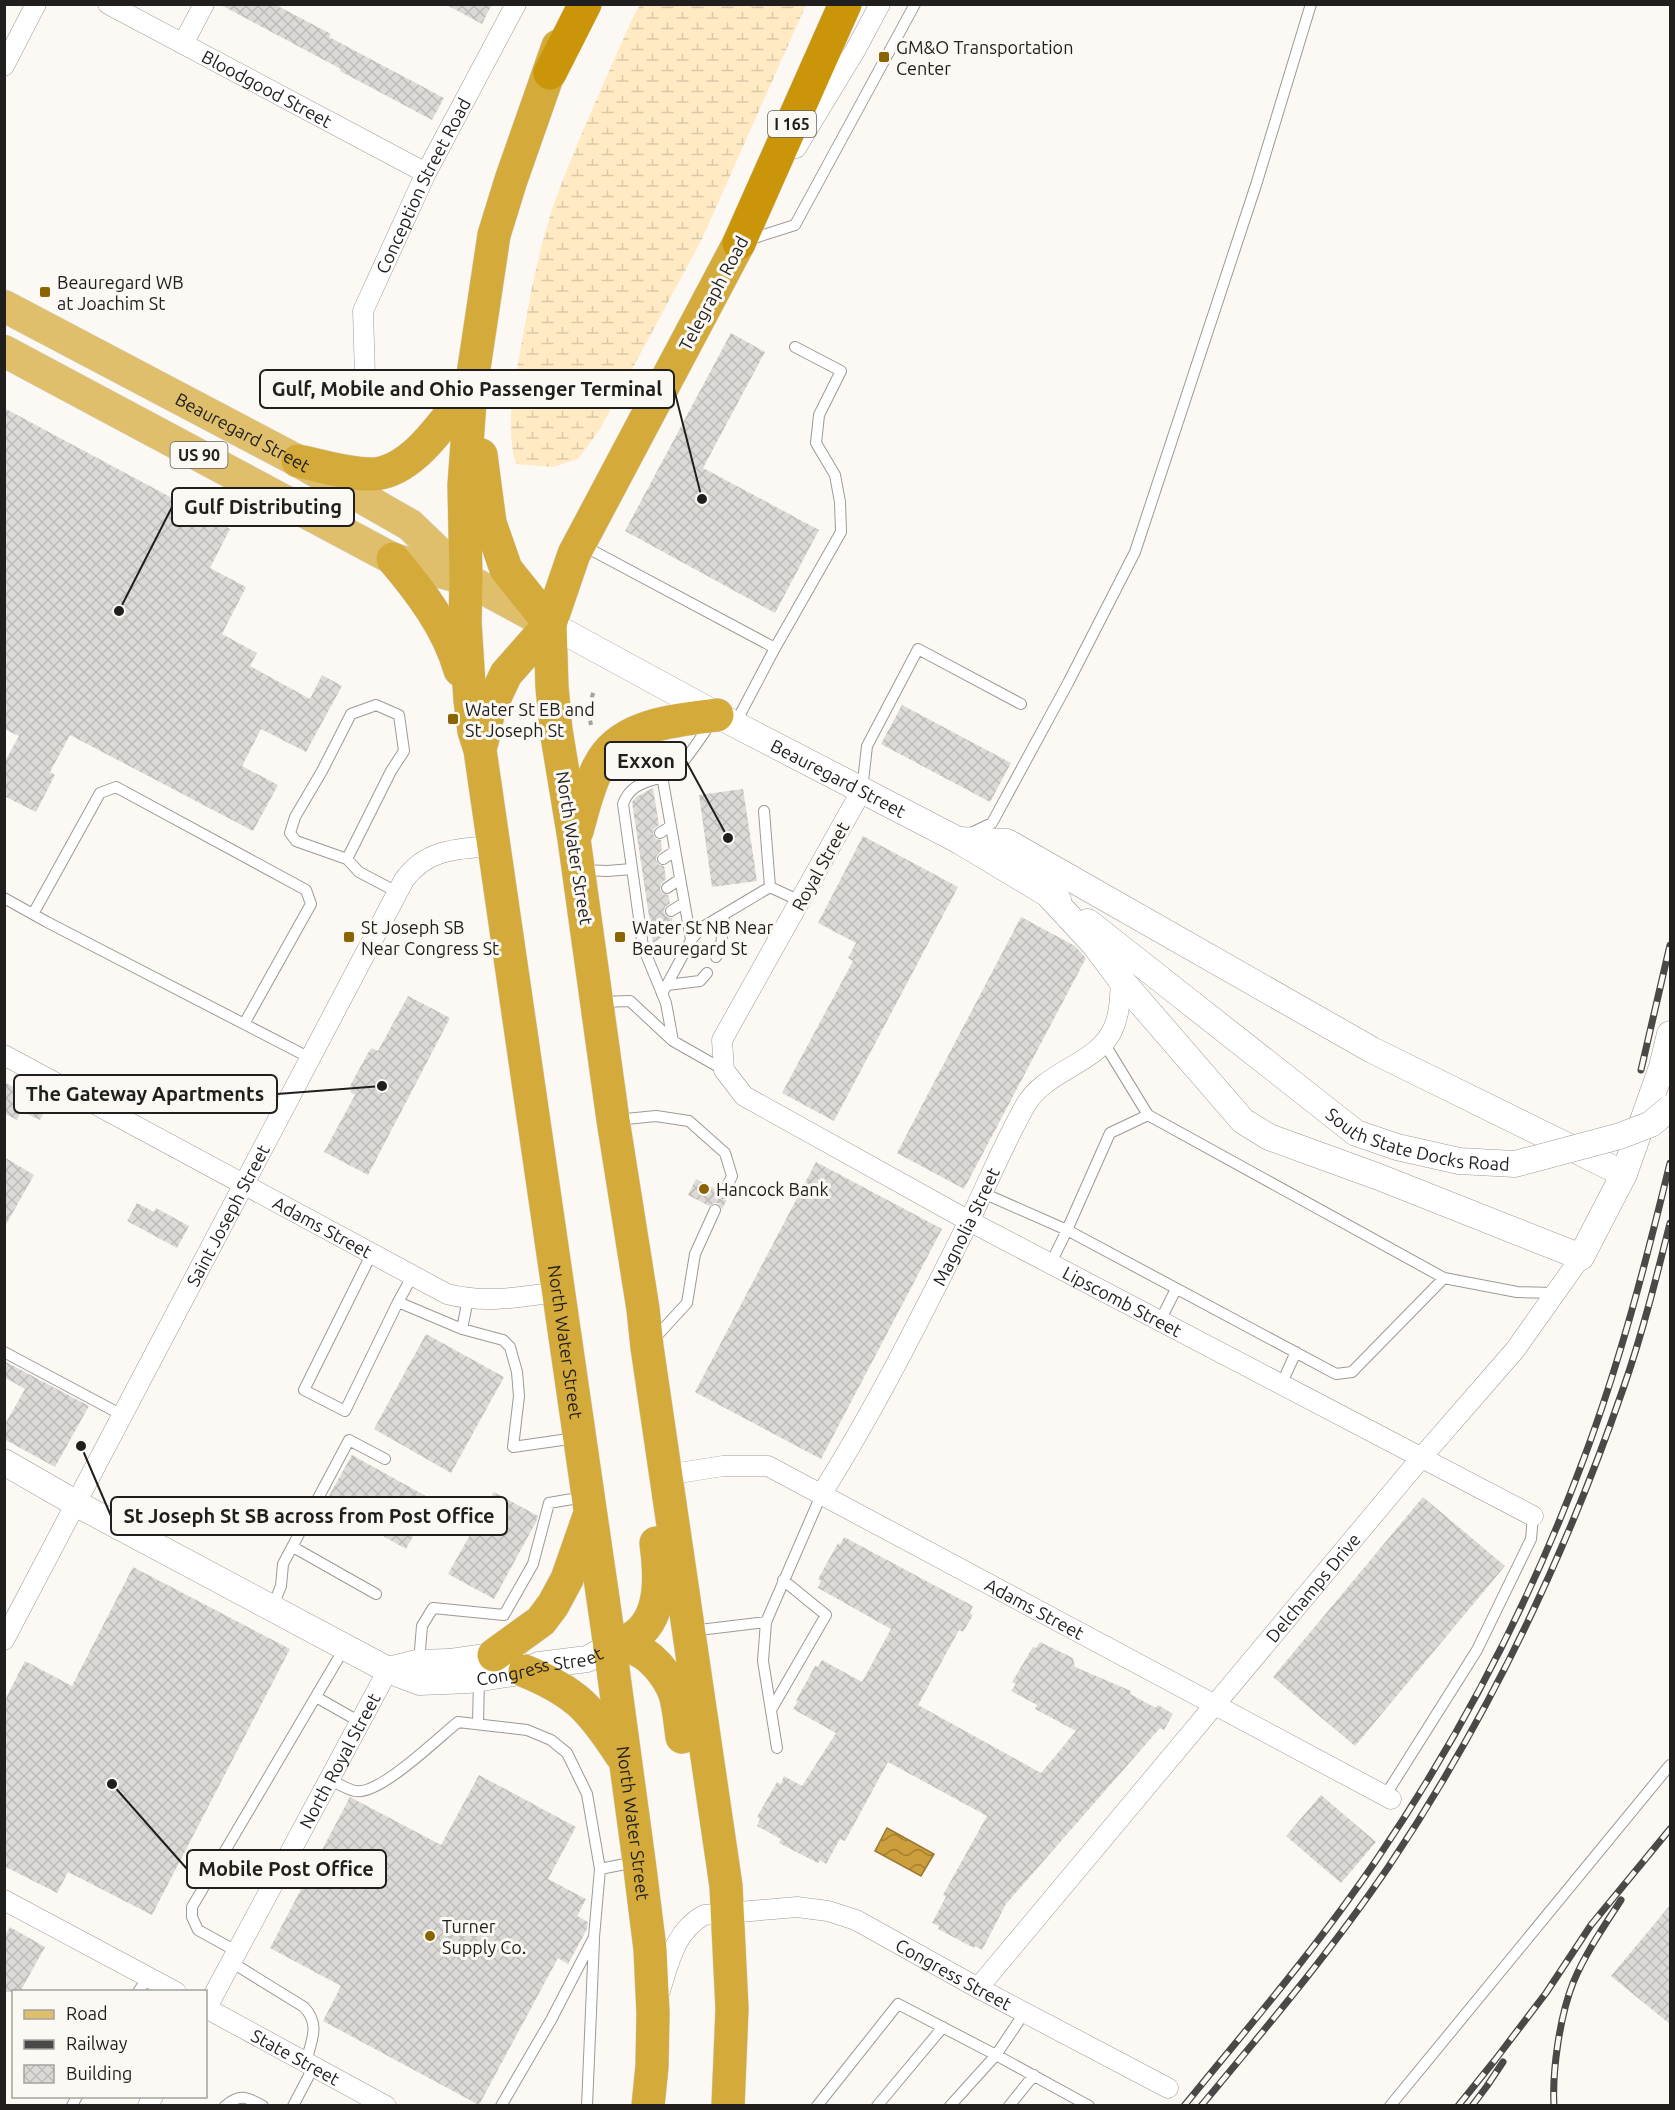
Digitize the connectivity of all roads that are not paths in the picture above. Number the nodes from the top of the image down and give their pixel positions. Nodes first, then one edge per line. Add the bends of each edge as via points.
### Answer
1 (36, 4) edge
2 (108, 4) edge
3 (204, 4) edge
4 (516, 4) edge
5 (572, 4) edge
6 (585, 4) edge
7 (604, 4) edge
8 (845, 4) edge
9 (880, 4) edge
10 (915, 4) edge
11 (1311, 4) edge
12 (183, 44) junction
13 (4, 66) edge
14 (550, 74) junction
15 (426, 173) junction
16 (739, 243) junction
17 (11, 311) edge
18 (795, 347) dead end
19 (4, 351) edge
20 (364, 376) dead end
21 (471, 388) junction
22 (298, 461) junction
23 (580, 544) junction
24 (393, 559) junction
25 (466, 579) junction
26 (549, 624) junction
27 (775, 648) junction
28 (470, 700) junction
29 (1021, 704) dead end
30 (726, 720) junction
31 (492, 739) junction
32 (662, 776) junction
33 (862, 790) junction
34 (666, 800) junction
35 (656, 807) dead end
36 (764, 811) dead end
37 (671, 826) junction
38 (660, 833) dead end
39 (958, 840) junction
40 (494, 846) junction
41 (675, 850) junction
42 (576, 854) junction
43 (346, 859) junction
44 (663, 859) dead end
45 (636, 873) junction
46 (680, 879) junction
47 (770, 887) junction
48 (667, 888) dead end
49 (1045, 891) junction
50 (397, 892) junction
51 (4, 898) edge
52 (800, 902) junction
53 (684, 903) junction
54 (671, 911) dead end
55 (33, 914) junction
56 (724, 915) junction
57 (650, 924) dead end
58 (640, 930) junction
59 (691, 940) junction
60 (716, 957) dead end
61 (707, 973) dead end
62 (1121, 980) junction
63 (665, 990) junction
64 (598, 1003) junction
65 (1192, 1004) joint
66 (244, 1024) junction
67 (1671, 1034) edge
68 (673, 1041) junction
69 (1104, 1043) junction
70 (4, 1055) edge
71 (310, 1058) junction
72 (724, 1070) junction
73 (1671, 1108) edge
74 (1148, 1115) junction
75 (613, 1120) junction
76 (1624, 1174) junction
77 (244, 1184) junction
78 (724, 1193) dead end
79 (983, 1193) junction
80 (715, 1210) dead end
81 (969, 1221) junction
82 (1067, 1230) junction
83 (372, 1253) junction
84 (1581, 1257) junction
85 (1051, 1263) junction
86 (413, 1275) junction
87 (1444, 1278) junction
88 (1176, 1289) junction
89 (558, 1292) junction
90 (1556, 1293) junction
91 (468, 1299) junction
92 (398, 1302) junction
93 (643, 1309) junction
94 (1160, 1321) junction
95 (462, 1329) junction
96 (647, 1347) junction
97 (4, 1352) edge
98 (1296, 1353) junction
99 (1281, 1385) junction
100 (122, 1415) junction
101 (579, 1437) junction
102 (1421, 1458) junction
103 (384, 1460) dead end
104 (4, 1462) edge
105 (666, 1475) junction
106 (822, 1493) junction
107 (77, 1503) junction
108 (589, 1504) junction
109 (1533, 1516) joint
110 (292, 1547) junction
111 (783, 1580) junction
112 (376, 1594) dead end
113 (272, 1608) junction
114 (766, 1622) junction
115 (688, 1631) junction
116 (4, 1640) edge
117 (345, 1647) junction
118 (610, 1647) junction
119 (419, 1663) junction
120 (486, 1667) junction
121 (388, 1670) junction
122 (525, 1671) junction
123 (316, 1697) junction
124 (1214, 1704) junction
125 (771, 1710) junction
126 (360, 1722) junction
127 (478, 1724) junction
128 (777, 1748) dead end
129 (625, 1762) junction
130 (1671, 1765) edge
131 (329, 1779) junction
132 (1388, 1797) joint
133 (639, 1861) junction
134 (600, 1869) junction
135 (723, 1872) junction
136 (4, 1900) edge
137 (728, 1912) junction
138 (594, 1937) junction
139 (234, 1957) junction
140 (143, 1984) edge
141 (978, 1988) junction
142 (168, 1990) edge
143 (207, 2006) edge
144 (207, 2009) edge
145 (1025, 2012) junction
146 (653, 2013) junction
147 (943, 2027) junction
148 (996, 2055) junction
149 (310, 2064) junction
150 (1034, 2075) junction
151 (1168, 2088) dead end
152 (1072, 2102) edge
153 (225, 2106) edge
154 (263, 2106) edge
155 (293, 2106) edge
156 (386, 2106) edge
157 (501, 2106) edge
158 (587, 2106) edge
159 (648, 2106) edge
160 (728, 2106) edge
161 (817, 2106) edge
162 (878, 2106) edge
163 (950, 2106) edge
164 (1009, 2106) edge
165 (1089, 2106) edge
166 (1390, 2106) edge

1 - 13 street
2 - 12 street, Bloodgood Street
3 - 12 street
4 - 15 street, Conception Street Road
5 - 14 highway
6 - 14 highway
7 - 14 street
8 - 16 highway, I 165
9 - 16 street, Telegraph Road
10 - 16 lane via 795,225
11 - 39 lane via 1136,552 992,823
12 - 15 street, Bloodgood Street
14 - 21 highway via 494,235
15 - 20 street, Conception Street Road via 363,311
16 - 23 highway, Telegraph Road
17 - 22 main road, Beauregard Street / US 90
18 - 27 lane via 842,371 819,414 816,443 835,475 841,532
19 - 24 main road, Beauregard Street / US 90
21 - 22 highway, US 90 via 426,444 402,465 364,474
21 - 25 highway, North Water Street via 464,485
21 - 26 highway via 496,542 506,569
22 - 25 main road, Beauregard Street via 410,525
23 - 26 highway, Telegraph Road
23 - 27 lane
24 - 25 main road, Beauregard Street / US 90
24 - 28 highway via 440,624 458,661
25 - 26 main road, Beauregard Street
25 - 28 highway, North Water Street
26 - 30 street, Beauregard Street
26 - 31 highway via 506,674 489,710
26 - 42 highway, North Water Street via 556,730
27 - 30 lane
28 - 31 highway, North Water Street via 474,731
29 - 33 lane via 918,648 867,746
30 - 32 lane via 675,771
30 - 33 street, Beauregard Street
30 - 42 highway via 671,722 635,731 610,750 593,778
31 - 40 highway, North Water Street
32 - 34 lane
32 - 45 lane via 638,785 627,794 623,804 630,822
33 - 39 street, Beauregard Street
33 - 52 street, Royal Street
34 - 35 lane
34 - 37 lane
36 - 47 lane
37 - 38 lane
37 - 41 lane
39 - 49 street, Beauregard Street
39 - 76 street via 1007,842 1372,1050
40 - 50 street, Saint Joseph Street via 434,854 412,868
40 - 89 highway, North Water Street
41 - 44 lane
41 - 46 lane
42 - 45 lane via 607,871
42 - 64 highway, North Water Street
43 - 43 lane via 404,751 399,715 376,705 351,714 290,833 296,841
43 - 50 lane via 359,872
45 - 58 lane via 642,902
46 - 48 lane
46 - 53 lane
47 - 52 lane
47 - 56 lane
49 - 62 street
49 - 65 street, Beauregard Street via 1115,941
50 - 71 street, Saint Joseph Street
51 - 55 lane
52 - 72 street, Royal Street via 722,1040
53 - 54 lane
53 - 59 lane
55 - 66 lane
55 - 66 lane via 100,794 116,787 306,890 311,904
56 - 59 lane via 701,928
56 - 60 lane via 721,947
57 - 58 lane
58 - 63 lane via 643,947
59 - 63 lane
61 - 63 lane via 700,981
62 - 69 street, Magnolia Street via 1118,1015
62 - 84 street via 1243,1121 1269,1137
63 - 68 lane
64 - 68 lane via 630,1001
64 - 75 highway, North Water Street
65 - 73 street, South State Docks Road, bridge via 1356,1133 1459,1161 1515,1164 1620,1136 1651,1124
66 - 71 lane
67 - 76 street, Delchamps Drive
68 - 72 lane
69 - 74 lane
69 - 79 street, Magnolia Street via 1031,1096
70 - 77 street, Adams Street
71 - 77 street, Saint Joseph Street
72 - 81 street, Lipscomb Street via 744,1096
74 - 82 lane via 1110,1132
74 - 87 lane
75 - 78 lane via 656,1116 688,1121 725,1153 732,1176
75 - 93 highway, North Water Street
76 - 84 street, Delchamps Drive
77 - 83 street, Adams Street
77 - 100 street, Saint Joseph Street
79 - 81 street, Magnolia Street
79 - 82 lane
80 - 96 lane via 695,1254 687,1303
81 - 85 street, Lipscomb Street
81 - 106 street, Magnolia Street via 854,1442
82 - 85 lane
82 - 88 lane
83 - 86 street, Adams Street
83 - 92 lane via 304,1390 345,1411
84 - 90 street, Delchamps Drive
85 - 94 street, Lipscomb Street
86 - 91 street, Adams Street via 447,1294
86 - 92 lane
87 - 90 lane via 1517,1292
87 - 98 lane via 1352,1372 1336,1374
88 - 94 lane
88 - 98 lane
89 - 91 street, Adams Street via 509,1299
89 - 101 highway, North Water Street
90 - 102 street, Delchamps Drive via 1515,1350
91 - 95 lane
92 - 95 lane
93 - 96 highway, North Water Street
93 - 118 highway via 634,1388 659,1584 651,1614 642,1629
94 - 99 street, Lipscomb Street
95 - 101 lane via 503,1340 510,1347 519,1396 513,1447
96 - 105 highway, North Water Street
97 - 100 lane
98 - 99 lane
99 - 102 street, Lipscomb Street
100 - 107 street, Saint Joseph Street
101 - 108 highway, North Water Street
102 - 109 street, Lipscomb Street
102 - 124 street, Delchamps Drive
103 - 110 lane via 349,1440
104 - 107 street, Congress Street
105 - 106 street, Adams Street via 723,1466 768,1466
105 - 115 highway, North Water Street
106 - 111 lane
106 - 124 street, Adams Street
107 - 113 street, Congress Street
107 - 116 street, Saint Joseph Street
108 - 118 highway, North Water Street
108 - 119 lane via 549,1503 533,1564 504,1616 433,1608 422,1626
108 - 120 highway via 576,1557 554,1605 541,1621
109 - 132 lane via 1530,1539 1477,1650
110 - 112 lane
110 - 113 lane via 283,1564 281,1586
111 - 114 lane
111 - 125 lane via 826,1615
113 - 117 street, Congress Street
114 - 115 lane
114 - 125 lane via 763,1661
115 - 135 highway, North Water Street
117 - 121 street, Congress Street
117 - 123 lane
118 - 120 street, Congress Street via 578,1643
118 - 122 street, Congress Street via 587,1659 539,1665
118 - 129 highway, North Water Street
118 - 135 highway via 640,1652 655,1663 671,1685 693,1800
119 - 120 street, Congress Street
119 - 121 street, Congress Street
120 - 121 street, Congress Street via 420,1682
120 - 122 street, Congress Street
120 - 127 lane
121 - 126 street, North Royal Street
122 - 129 highway via 550,1681 578,1700 600,1722
123 - 126 lane
123 - 139 lane via 192,1907 198,1930
124 - 132 street, Adams Street
124 - 141 street, Delchamps Drive
125 - 128 lane
126 - 131 street, North Royal Street
127 - 131 lane via 458,1722 390,1779 371,1788 355,1791
127 - 134 lane via 527,1730 551,1740 567,1753 587,1794
129 - 133 highway, North Water Street
130 - 166 lane
131 - 139 street, North Royal Street
133 - 134 lane
133 - 146 highway, North Water Street
134 - 138 lane
135 - 137 highway, North Water Street
136 - 140 street
137 - 141 street, Congress Street via 797,1906 828,1911 856,1920
137 - 146 street, Congress Street via 704,1915 681,1934
137 - 160 highway, North Water Street via 732,2009
138 - 157 lane
138 - 158 lane
139 - 143 street, North Royal Street
139 - 149 lane via 312,2016 315,2026
140 - 142 street
141 - 145 street, Congress Street
144 - 149 street, State Street
145 - 148 lane
145 - 151 street, Congress Street
146 - 159 highway, North Water Street
147 - 148 lane
147 - 161 lane via 898,2004
147 - 162 lane
148 - 150 lane
148 - 163 lane
149 - 155 lane
149 - 156 street, State Street
150 - 152 lane
150 - 164 lane
152 - 165 lane
153 - 154 lane via 233,2099 247,2097

